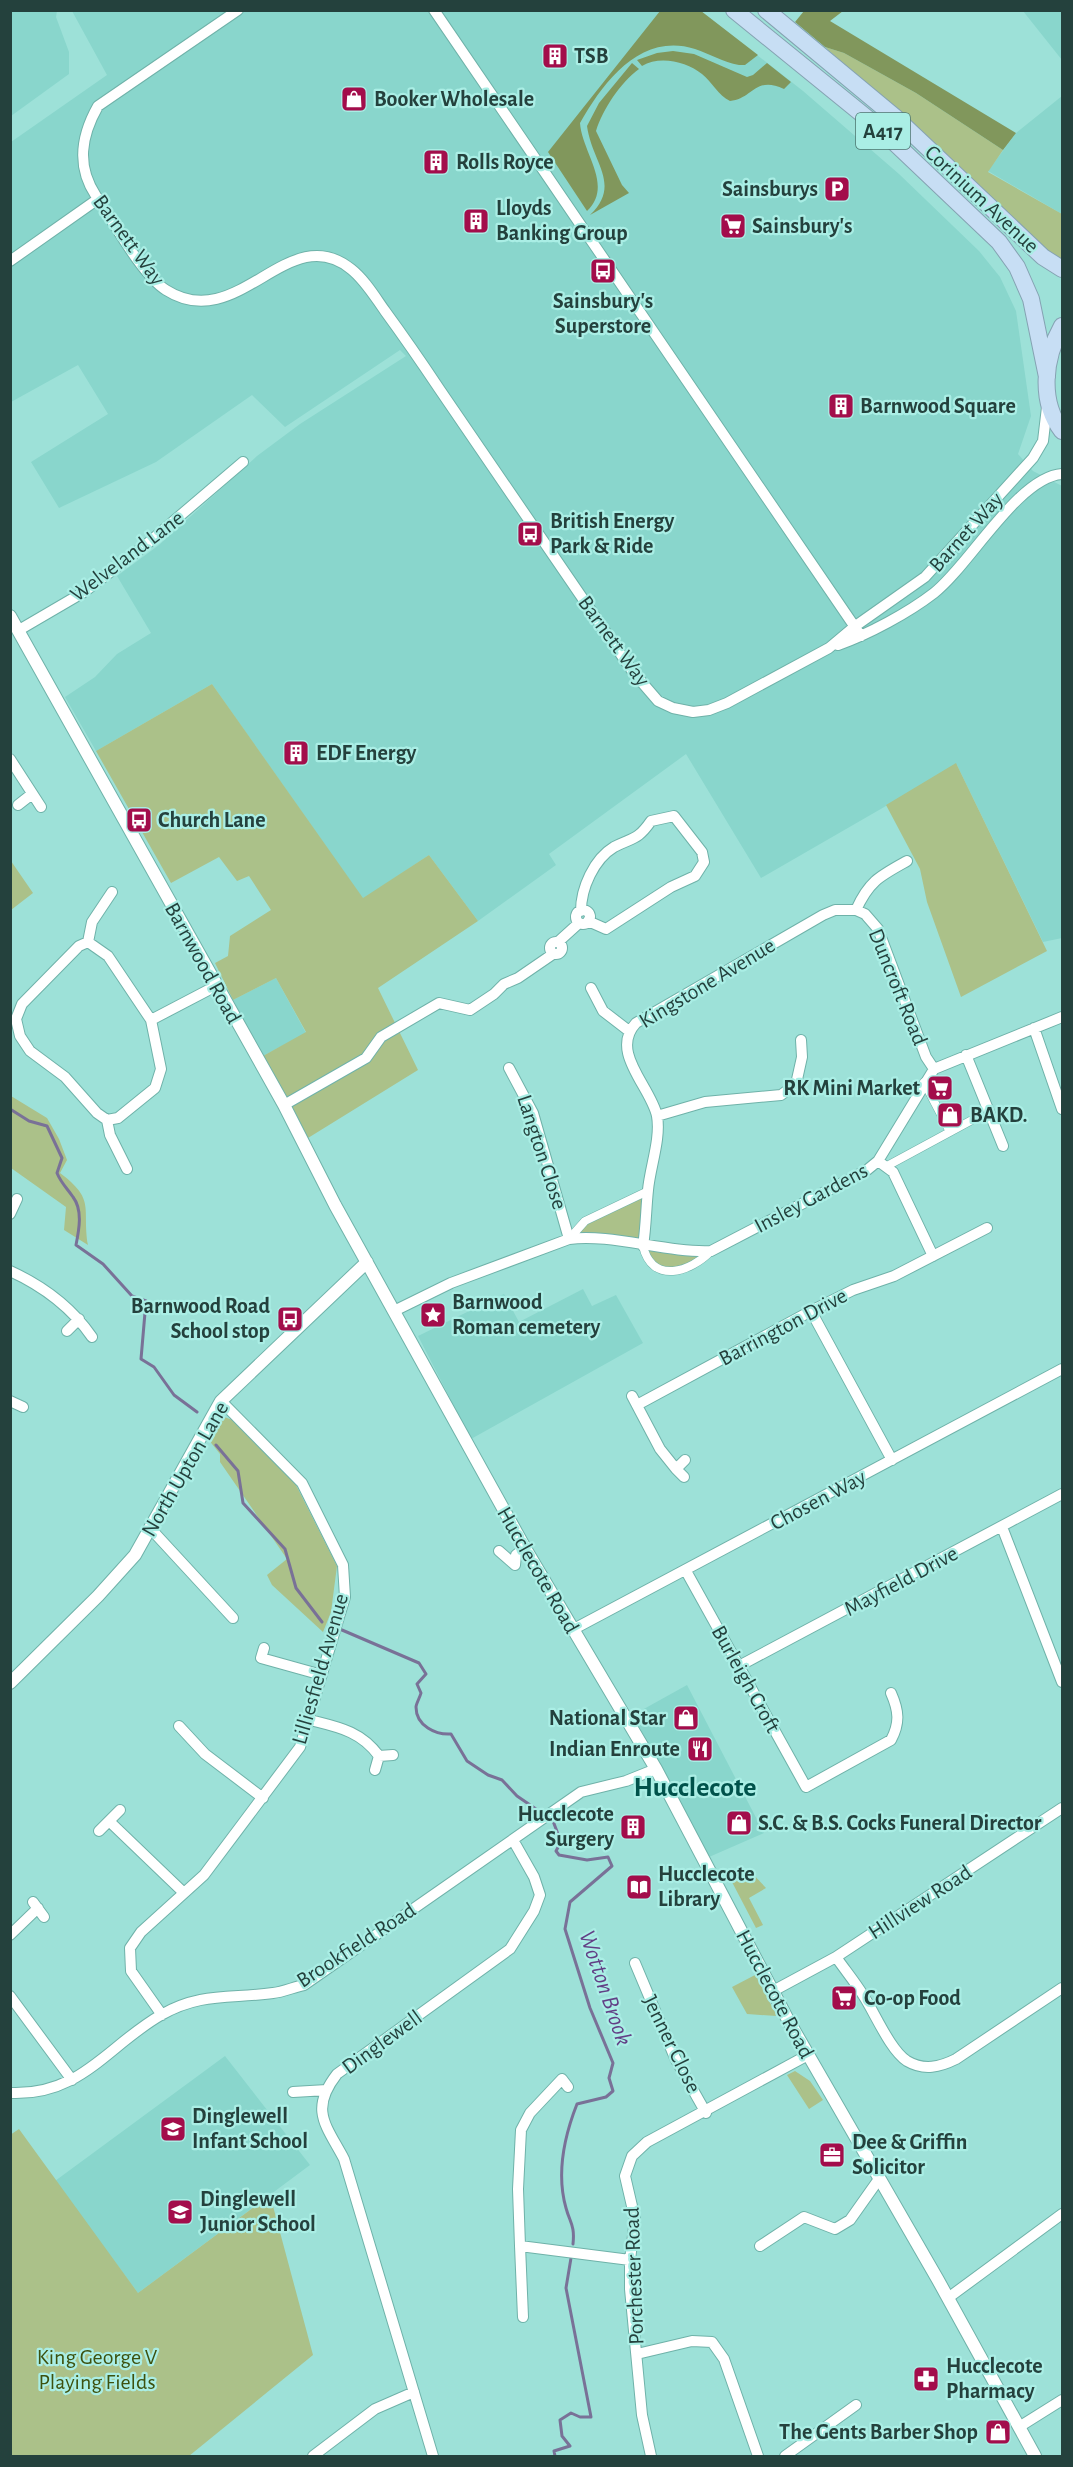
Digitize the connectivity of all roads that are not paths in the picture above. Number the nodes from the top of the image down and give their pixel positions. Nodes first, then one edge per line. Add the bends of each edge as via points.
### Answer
1 (238, 10) edge
2 (434, 10) edge
3 (734, 10) edge
4 (766, 10) edge
5 (98, 199) junction
6 (10, 261) edge
7 (1062, 269) edge
8 (1062, 326) edge
9 (1047, 377) junction
10 (1047, 400) junction
11 (1062, 431) edge
12 (238, 460) dead end
13 (1062, 474) edge
14 (10, 616) edge
15 (854, 627) junction
16 (19, 630) junction
17 (861, 636) junction
18 (829, 648) junction
19 (10, 759) edge
20 (32, 794) junction
21 (18, 805) dead end
22 (41, 807) dead end
23 (907, 861) dead end
24 (112, 892) dead end
25 (856, 910) junction
26 (584, 922) junction
27 (88, 942) junction
28 (216, 986) junction
29 (591, 988) dead end
30 (1062, 1017) edge
31 (151, 1020) junction
32 (1034, 1028) junction
33 (629, 1031) junction
34 (801, 1040) dead end
35 (966, 1055) junction
36 (510, 1068) dead end
37 (934, 1069) junction
38 (924, 1082) junction
39 (284, 1105) junction
40 (1062, 1109) edge
41 (657, 1116) junction
42 (107, 1120) junction
43 (972, 1120) dead end
44 (950, 1132) junction
45 (1003, 1146) dead end
46 (883, 1163) junction
47 (127, 1169) dead end
48 (648, 1191) junction
49 (17, 1199) dead end
50 (10, 1214) edge
51 (987, 1228) dead end
52 (569, 1239) junction
53 (643, 1246) junction
54 (711, 1251) junction
55 (933, 1257) junction
56 (367, 1262) junction
57 (10, 1271) edge
58 (394, 1311) junction
59 (810, 1311) junction
60 (79, 1319) junction
61 (67, 1331) dead end
62 (92, 1337) dead end
63 (1062, 1369) edge
64 (221, 1401) junction
65 (686, 1460) dead end
66 (892, 1460) junction
67 (1062, 1494) edge
68 (1002, 1527) junction
69 (150, 1528) junction
70 (525, 1548) junction
71 (499, 1551) dead end
72 (686, 1571) junction
73 (234, 1618) dead end
74 (572, 1630) junction
75 (261, 1658) dead end
76 (740, 1666) junction
77 (322, 1675) junction
78 (1062, 1682) edge
79 (10, 1683) edge
80 (891, 1693) dead end
81 (310, 1720) junction
82 (179, 1726) dead end
83 (393, 1755) dead end
84 (379, 1756) junction
85 (656, 1769) junction
86 (375, 1770) dead end
87 (263, 1798) junction
88 (1062, 1808) edge
89 (120, 1810) dead end
90 (109, 1821) junction
91 (99, 1831) dead end
92 (513, 1840) junction
93 (184, 1893) junction
94 (38, 1909) dead end
95 (10, 1935) edge
96 (836, 1957) junction
97 (640, 1969) dead end
98 (1062, 1988) edge
99 (773, 1992) junction
100 (10, 1996) edge
101 (162, 2015) junction
102 (808, 2055) junction
103 (72, 2080) junction
104 (568, 2086) dead end
105 (327, 2090) junction
106 (293, 2092) dead end
107 (10, 2093) edge
108 (706, 2113) junction
109 (879, 2179) junction
110 (1062, 2214) edge
111 (520, 2246) junction
112 (760, 2246) dead end
113 (630, 2260) junction
114 (948, 2298) junction
115 (523, 2317) dead end
116 (637, 2354) junction
117 (414, 2392) junction
118 (1062, 2400) edge
119 (856, 2405) dead end
120 (1019, 2427) junction
121 (313, 2457) edge
122 (433, 2457) edge
123 (651, 2457) edge
124 (758, 2457) edge
125 (785, 2457) edge
126 (1035, 2457) edge

1 - 5 street, Barnett Way via 98,106 82,145 82,165
2 - 15 street
3 - 9 highway, Corinium Avenue / A417 via 879,127 999,242 1017,267 1031,299
4 - 7 highway, Corinium Avenue / A417 via 896,118 1043,256
5 - 6 street
5 - 18 street, Barnett Way via 152,280 178,296 210,301 226,298 283,264 301,258 316,256 349,267 363,280 633,672 658,701 693,712 709,710
8 - 9 highway
9 - 10 highway
10 - 11 highway
10 - 15 street, Barnet Way via 1042,441 1033,458 925,578
12 - 16 street, Welveland Lane via 230,472 174,521 84,592
13 - 17 street, Barnet Way via 1040,481 1023,495 935,593
14 - 16 street, Barnwood Road
15 - 17 street
15 - 18 street, Barnett Way
16 - 28 street, Barnwood Road
17 - 18 street, Barnet Way
19 - 20 street
20 - 21 street
20 - 22 street
23 - 25 street via 874,880
24 - 27 street via 92,922
25 - 33 street, Kingstone Avenue via 835,910 823,915 636,1023
25 - 37 street, Duncroft Road via 878,929
26 - 26 street via 606,929 670,887 695,876 704,862 702,852 674,816 651,821 642,833 615,847 596,863 581,899 581,911 588,913
26 - 39 street via 558,942 562,951 504,984 470,1010 439,1004 381,1037 366,1058
27 - 31 street via 108,956
27 - 42 street via 79,946 22,1004 16,1019 30,1052 65,1077
28 - 31 street
28 - 39 street, Barnwood Road
29 - 33 street via 603,1011
30 - 32 street
31 - 42 street via 161,1069 155,1088 118,1118
32 - 35 street
32 - 40 street
33 - 41 street, Kingstone Avenue via 627,1050 632,1066
34 - 41 street via 796,1084 781,1095 705,1102
35 - 37 street
35 - 45 street
36 - 52 street, Langton Close via 533,1113
37 - 38 street, Insley Gardens
38 - 44 street
38 - 46 street, Insley Gardens
39 - 56 street, Barnwood Road
41 - 48 street
42 - 47 street
43 - 44 street, Insley Gardens
44 - 46 street, Insley Gardens
46 - 54 street, Insley Gardens
46 - 55 street via 893,1172
48 - 52 street via 585,1221
48 - 53 street
49 - 50 street
51 - 55 street, Barrington Drive
52 - 53 street
52 - 58 street via 451,1283
53 - 54 street
53 - 54 street, Insley Gardens via 646,1259 671,1272 686,1269
55 - 59 street, Barrington Drive
56 - 58 street, Barnwood Road
56 - 64 street, North Upton Lane
57 - 60 street
58 - 70 street, Hucclecote Road
59 - 65 street, Barrington Drive via 634,1400 660,1449 680,1473
59 - 66 street
60 - 61 street
60 - 62 street
63 - 66 street, Chosen Way
64 - 69 street, North Upton Lane
64 - 77 street, Lilliesfield Avenue via 302,1483 343,1565 345,1597
66 - 72 street, Chosen Way
67 - 68 street, Mayfield Drive
68 - 76 street, Mayfield Drive
68 - 78 street
69 - 73 street
69 - 79 street, North Upton Lane via 135,1554 98,1596
70 - 71 street via 516,1555 515,1565
70 - 74 street, Hucclecote Road
72 - 74 street, Chosen Way
72 - 76 street, Burleigh Croft
74 - 85 street, Hucclecote Road
75 - 77 street
76 - 80 street, Burleigh Croft via 806,1787 887,1744 897,1729 902,1706
77 - 81 street, Lilliesfield Avenue
81 - 84 street via 363,1737
81 - 87 street, Lilliesfield Avenue via 300,1747
82 - 87 street via 205,1754
83 - 84 street
84 - 86 street
85 - 92 street, Brookfield Road via 626,1782 581,1792
85 - 99 street, Hucclecote Road
87 - 93 street, Lilliesfield Avenue via 218,1859
88 - 96 street, Hillview Road
89 - 90 street
90 - 91 street
90 - 93 street
92 - 101 street, Brookfield Road via 304,1985 273,1993 208,1997
92 - 105 street, Dinglewell via 540,1895 510,1949 337,2074
93 - 101 street, Lilliesfield Avenue via 141,1932 130,1948 131,1971
94 - 95 street
96 - 98 street via 899,2054 922,2067 956,2059
96 - 99 street, Hillview Road
97 - 108 street, Jenner Close via 675,2058
99 - 102 street, Hucclecote Road
100 - 103 street
101 - 103 street, Brookfield Road
102 - 108 street, Porchester Road
102 - 109 street, Hucclecote Road
103 - 107 street, Brookfield Road via 41,2091
104 - 111 street via 562,2079 530,2113 522,2130
105 - 106 street
105 - 117 street, Dinglewell via 321,2115 344,2159
108 - 113 street, Porchester Road via 647,2142 632,2156 625,2176 636,2219
109 - 112 street via 861,2208 835,2229 804,2217
109 - 114 street, Hucclecote Road
110 - 114 street
111 - 113 street
111 - 115 street
113 - 116 street, Porchester Road
114 - 120 street, Hucclecote Road
116 - 123 street, Porchester Road via 642,2415
116 - 124 street via 693,2342 712,2342 724,2359
117 - 121 street via 375,2409
117 - 122 street, Dinglewell
118 - 120 street
119 - 125 street
120 - 126 street, Hucclecote Road

